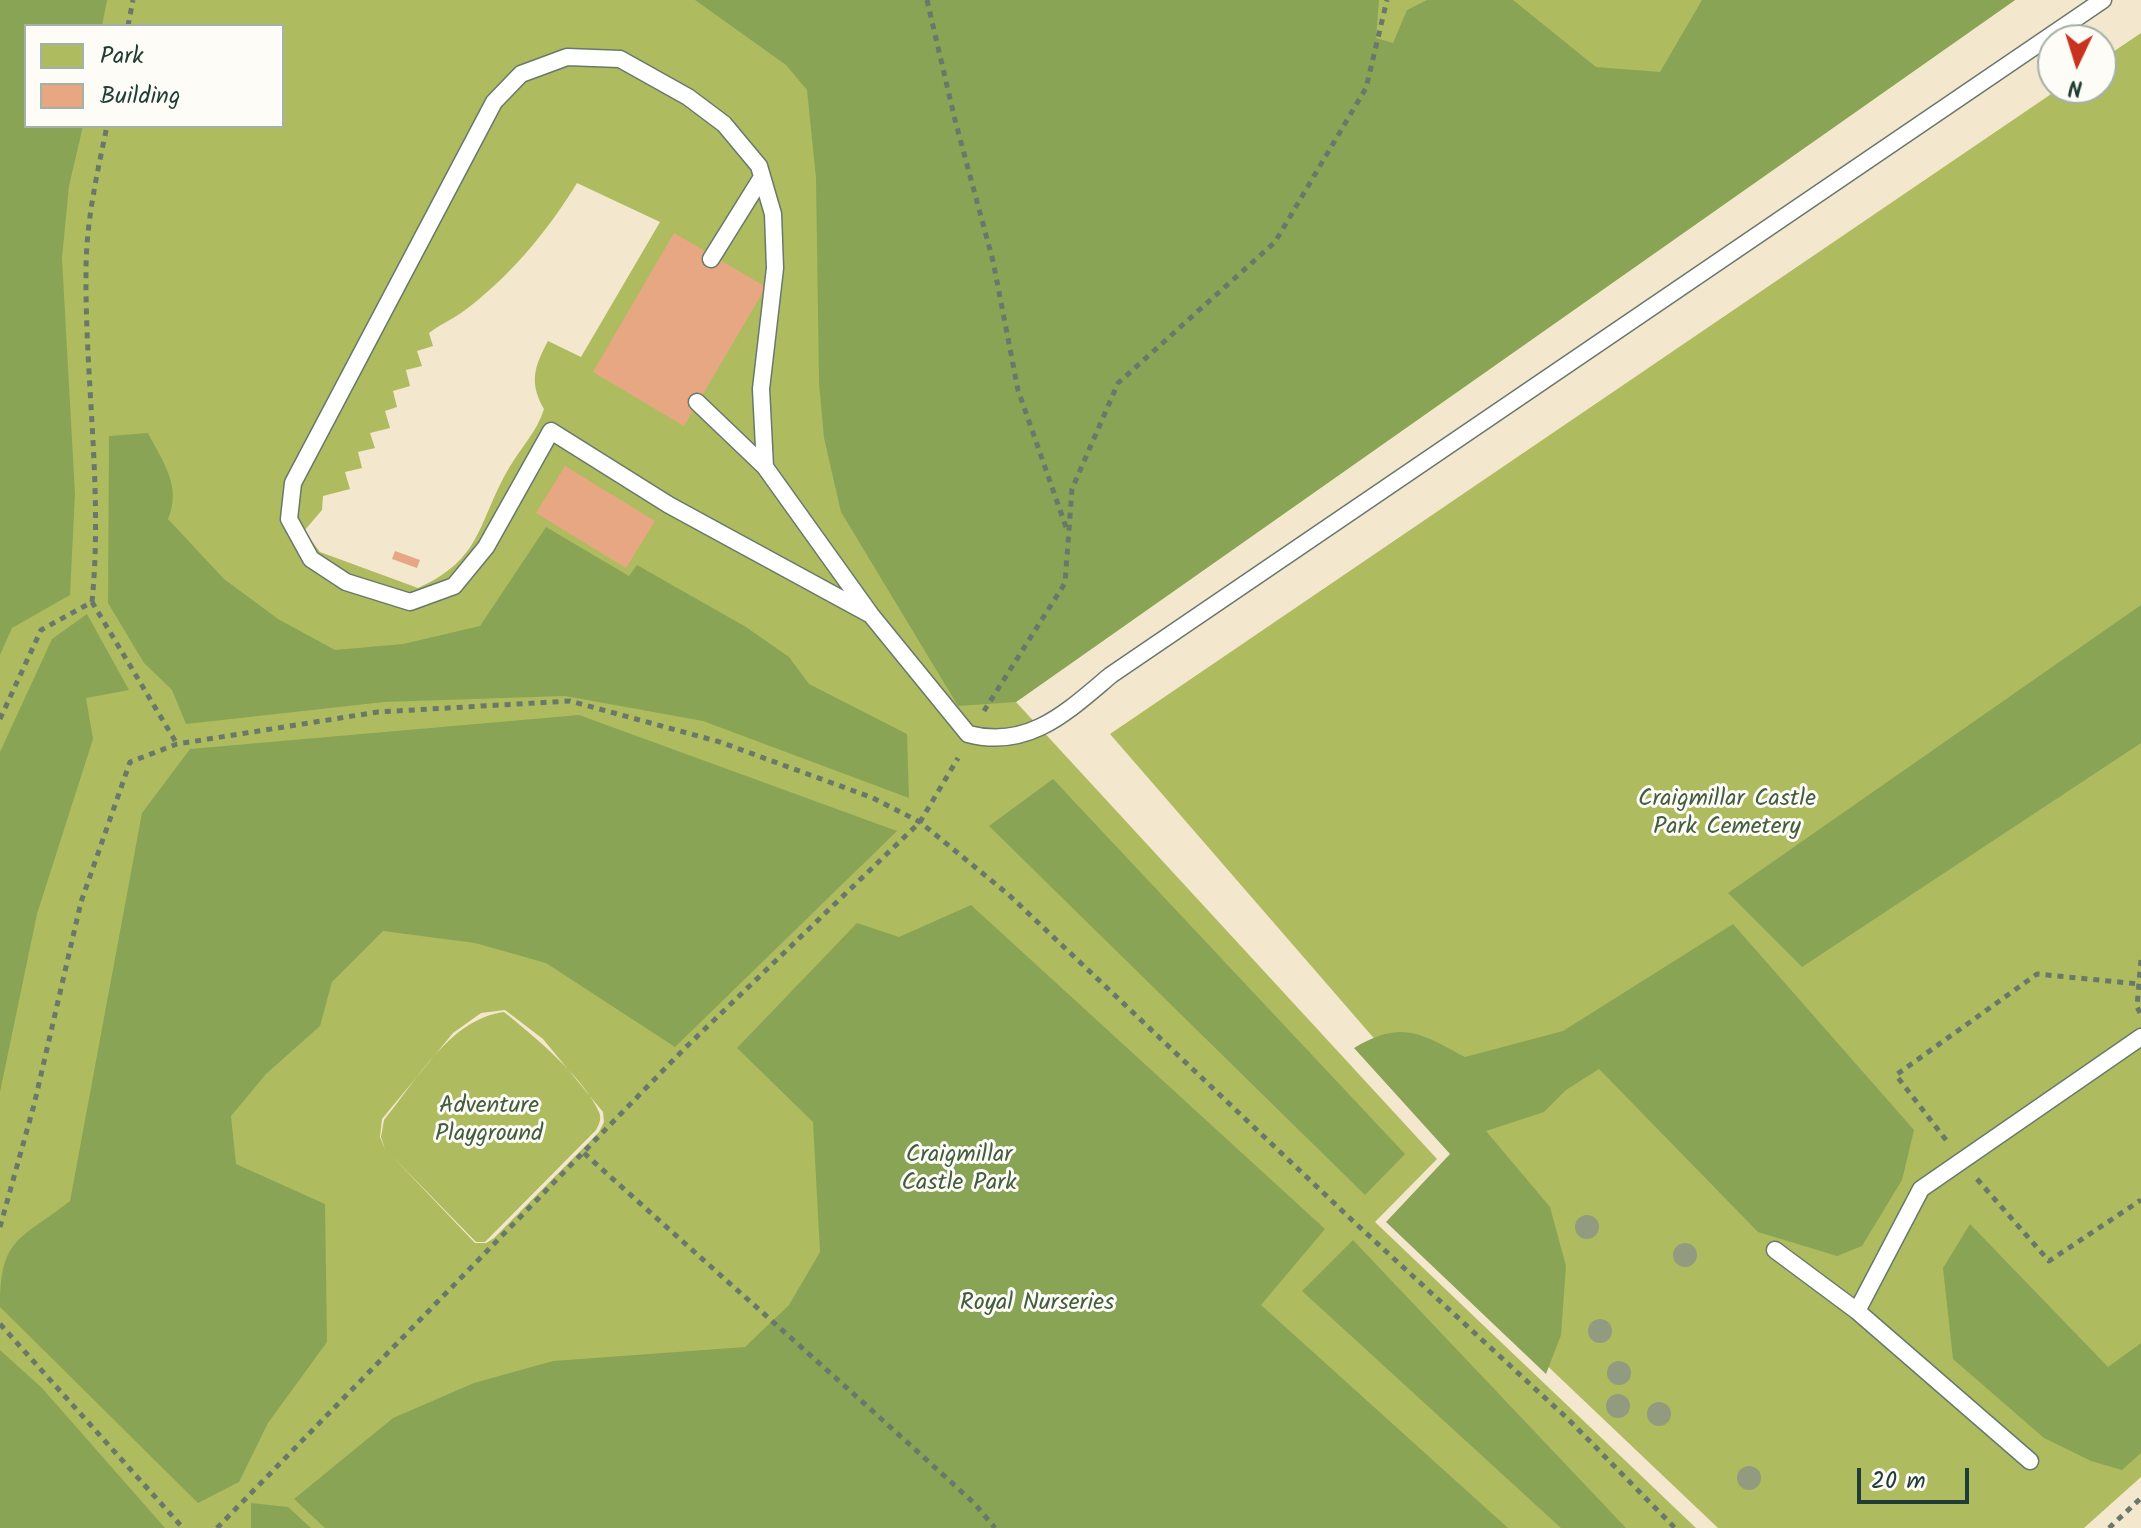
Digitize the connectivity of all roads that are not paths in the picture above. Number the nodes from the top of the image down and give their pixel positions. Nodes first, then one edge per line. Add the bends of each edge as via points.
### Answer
1 (2103, 0) edge
2 (762, 177) junction
3 (711, 259) dead end
4 (697, 402) dead end
5 (765, 467) junction
6 (871, 615) junction
7 (2141, 1037) edge
8 (1775, 1250) dead end
9 (1857, 1311) junction
10 (2030, 1461) dead end

1 - 6 lane via 1111,675 1032,734 968,734
2 - 3 lane
2 - 5 lane via 773,214 775,268 761,389
2 - 6 lane via 743,143 724,124 620,59 567,57 521,74 494,102 293,483 289,519 311,559 346,582 410,602 454,586 486,547 551,431 669,505
4 - 5 lane
5 - 6 lane
7 - 9 lane via 1921,1189
8 - 9 lane
9 - 10 lane

